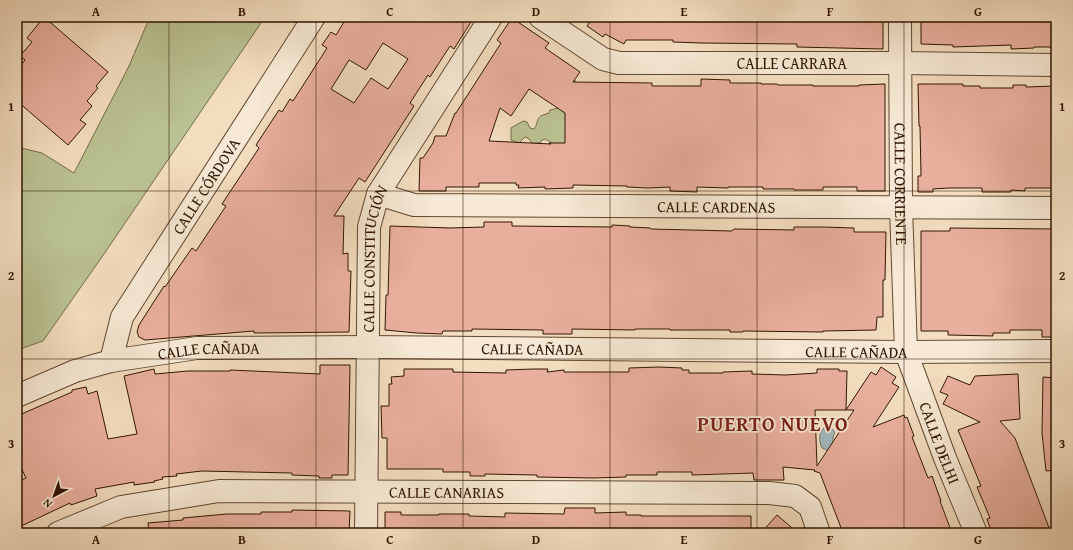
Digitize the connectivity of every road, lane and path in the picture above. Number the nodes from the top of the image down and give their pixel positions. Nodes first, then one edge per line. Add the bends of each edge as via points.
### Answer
1 (314, 17) edge
2 (492, 17) edge
3 (540, 17) edge
4 (900, 17) edge
5 (901, 63) junction
6 (1056, 65) edge
7 (378, 194) junction
8 (901, 207) junction
9 (1056, 208) edge
10 (368, 347) junction
11 (1056, 351) edge
12 (906, 352) junction
13 (111, 361) junction
14 (17, 396) edge
15 (367, 491) junction
16 (58, 533) edge
17 (366, 533) edge
18 (819, 533) edge
19 (976, 533) edge

1 - 13 street, CALLE CÓRDOVA via 122,317
2 - 7 street, CALLE CONSTITUCIÓN
3 - 5 street, CALLE CARRARA via 603,59 619,63
4 - 5 street, CALLE CORRIENTE
5 - 6 street, CALLE CARRARA
5 - 8 street, CALLE CORRIENTE
7 - 8 street, CALLE CARDENAS via 414,205
7 - 10 street, CALLE CONSTITUCIÓN via 369,227
8 - 9 street, CALLE CARDENAS
8 - 12 street, CALLE CORRIENTE
10 - 12 street, CALLE CAÑADA
10 - 13 street, CALLE CAÑADA via 197,348
10 - 15 street, CALLE CONSTITUCIÓN
11 - 12 street, CALLE CAÑADA
12 - 19 street, CALLE DELHI
13 - 14 street, CALLE CAÑADA via 76,371
15 - 16 street, CALLE CANARIAS via 219,491 121,507
15 - 17 street, CALLE CONSTITUCIÓN
15 - 18 street, CALLE CANARIAS via 769,493 795,496 810,507

